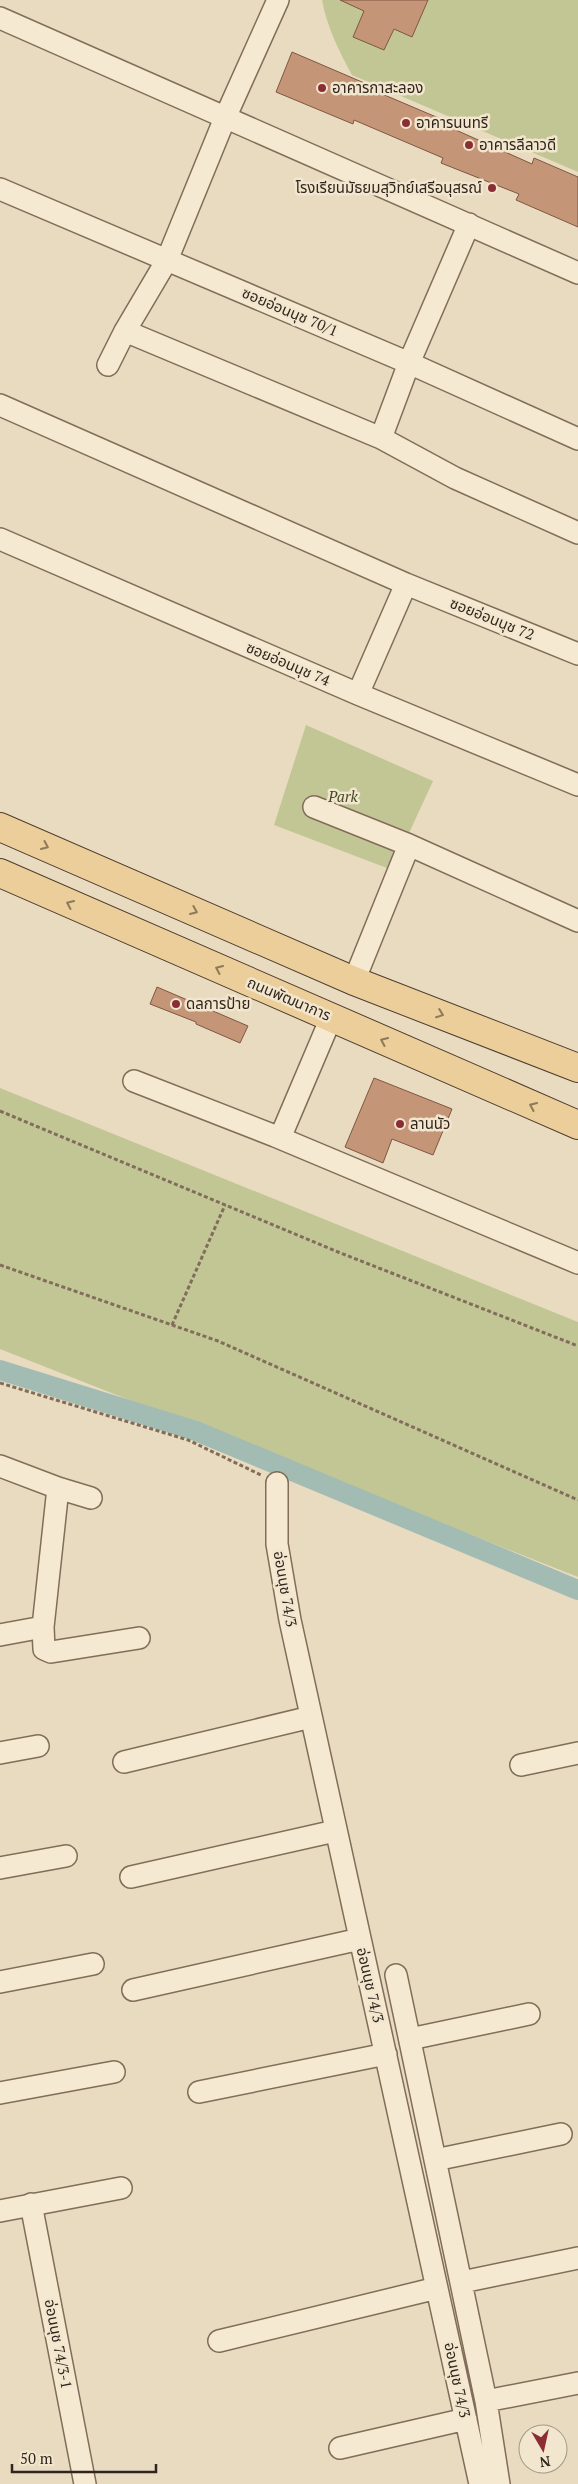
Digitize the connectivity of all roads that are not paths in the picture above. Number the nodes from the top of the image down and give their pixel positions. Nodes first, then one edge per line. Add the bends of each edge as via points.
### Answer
1 (278, 0) edge
2 (0, 18) edge
3 (225, 118) junction
4 (2, 196) edge
5 (469, 224) junction
6 (167, 260) junction
7 (578, 273) edge
8 (125, 331) junction
9 (409, 363) junction
10 (108, 365) dead end
11 (0, 405) edge
12 (381, 438) junction
13 (578, 439) edge
14 (578, 533) edge
15 (0, 539) edge
16 (406, 584) junction
17 (578, 654) edge
18 (358, 694) junction
19 (578, 785) edge
20 (314, 807) dead end
21 (0, 827) edge
22 (409, 845) junction
23 (0, 873) edge
24 (578, 921) edge
25 (354, 981) junction
26 (331, 1018) junction
27 (578, 1068) edge
28 (134, 1080) dead end
29 (578, 1125) edge
30 (280, 1138) junction
31 (578, 1263) edge
32 (0, 1466) edge
33 (277, 1483) road end
34 (58, 1488) junction
35 (91, 1498) dead end
36 (43, 1627) junction
37 (0, 1635) edge
38 (139, 1638) dead end
39 (311, 1717) junction
40 (38, 1746) dead end
41 (0, 1752) edge
42 (578, 1753) edge
43 (124, 1762) dead end
44 (521, 1765) dead end
45 (335, 1831) junction
46 (66, 1856) dead end
47 (0, 1868) edge
48 (131, 1877) dead end
49 (360, 1940) junction
50 (93, 1964) dead end
51 (396, 1975) dead end
52 (0, 1982) edge
53 (132, 1990) dead end
54 (529, 2014) dead end
55 (410, 2039) junction
56 (386, 2054) junction
57 (114, 2072) dead end
58 (199, 2092) dead end
59 (0, 2093) edge
60 (561, 2134) dead end
61 (435, 2160) junction
62 (121, 2188) dead end
63 (31, 2204) junction
64 (0, 2211) edge
65 (578, 2258) edge
66 (462, 2282) junction
67 (437, 2288) junction
68 (219, 2341) dead end
69 (578, 2383) edge
70 (486, 2401) junction
71 (466, 2419) junction
72 (340, 2448) dead end
73 (85, 2484) edge
74 (480, 2484) edge
75 (499, 2484) edge

1 - 3 street
2 - 3 street
3 - 5 street
3 - 6 street
4 - 6 street, ซอยอ่อนนุช 70/1
5 - 7 street
5 - 9 street
6 - 8 street
6 - 9 street, ซอยอ่อนนุช 70/1
8 - 10 street
8 - 12 street
9 - 12 street
9 - 13 street, ซอยอ่อนนุช 70/1
11 - 16 street, ซอยอ่อนนุช 72
12 - 14 street via 455,478
15 - 18 street, ซอยอ่อนนุช 74
16 - 17 street, ซอยอ่อนนุช 72
16 - 18 street
18 - 19 street, ซอยอ่อนนุช 74
20 - 22 street
21 -> 25 main road
22 - 24 street
22 - 25 street
26 -> 23 main road, ถนนพัฒนาการ
25 -> 27 main road
29 -> 26 main road, ถนนพัฒนาการ
26 - 30 street
28 - 30 street
30 - 31 street
32 - 34 street
33 - 39 street, อ่อนนุช 74/3 via 277,1544
34 - 35 street
34 - 36 street
36 - 37 street
36 - 38 street via 44,1649 51,1652
39 - 43 street
39 - 45 street, อ่อนนุช 74/3
40 - 41 street
42 - 44 street
45 - 48 street
45 - 49 street, อ่อนนุช 74/3
46 - 47 street
49 - 53 street
49 - 56 street, อ่อนนุช 74/3
50 - 52 street
51 - 55 street
54 - 55 street
55 - 61 street
56 - 58 street
56 - 67 street, อ่อนนุช 74/3
57 - 59 street
60 - 61 street
61 - 66 street
62 - 63 street
63 - 64 street
63 - 73 street, อ่อนนุช 74/3-1
65 - 66 street
66 - 70 street
67 - 68 street
67 - 71 street, อ่อนนุช 74/3
69 - 70 street
70 - 75 street
71 - 72 street
71 - 74 street, อ่อนนุช 74/3

